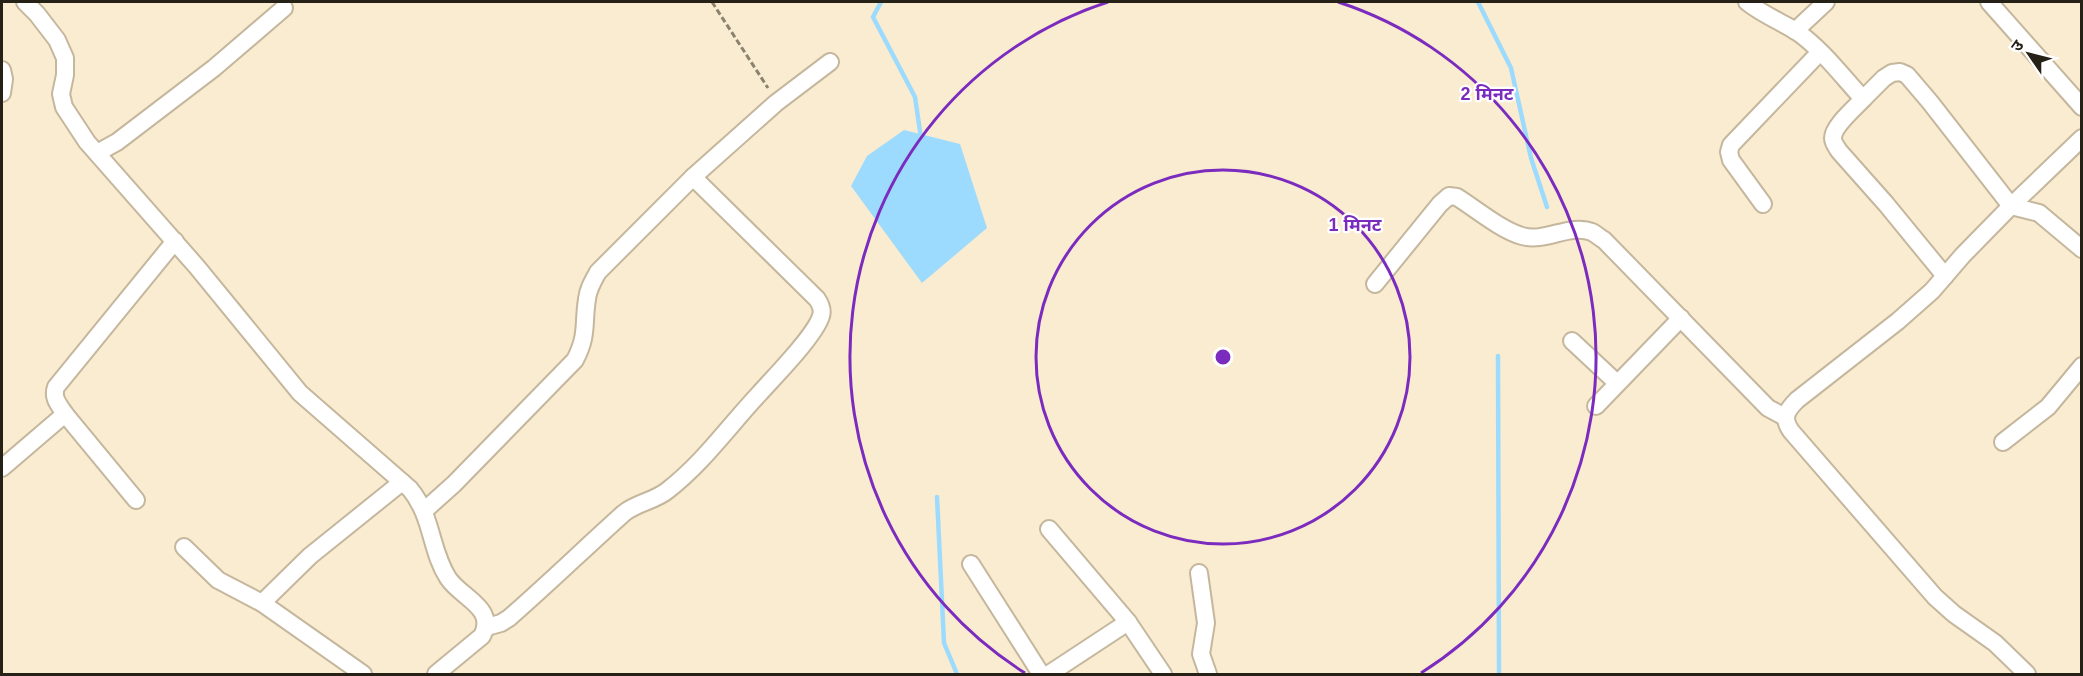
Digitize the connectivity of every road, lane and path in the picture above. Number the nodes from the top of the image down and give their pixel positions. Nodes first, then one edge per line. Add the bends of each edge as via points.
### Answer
1 (25, 2) edge
2 (711, 2) edge
3 (1747, 2) edge
4 (1826, 2) edge
5 (1989, 2) edge
6 (284, 8) dead end
7 (1795, 31) junction
8 (1820, 52) junction
9 (830, 62) dead end
10 (2, 70) edge
11 (2, 93) edge
12 (1863, 99) junction
13 (776, 103) junction
14 (2082, 107) edge
15 (2082, 138) edge
16 (97, 153) junction
17 (693, 177) junction
18 (1762, 204) dead end
19 (2011, 206) junction
20 (175, 241) junction
21 (2082, 249) edge
22 (1945, 276) junction
23 (1375, 284) dead end
24 (1681, 318) junction
25 (1572, 341) dead end
26 (2082, 366) edge
27 (1617, 384) junction
28 (1596, 405) dead end
29 (65, 414) junction
30 (1785, 417) junction
31 (2003, 442) dead end
32 (2, 468) edge
33 (402, 482) junction
34 (136, 500) dead end
35 (424, 510) junction
36 (1049, 529) dead end
37 (183, 547) dead end
38 (971, 564) dead end
39 (1199, 573) dead end
40 (262, 603) junction
41 (1128, 622) junction
42 (487, 627) junction
43 (363, 675) edge
44 (436, 675) edge
45 (1041, 675) edge
46 (1049, 675) edge
47 (1163, 675) edge
48 (1208, 675) edge
49 (2027, 675) edge

1 - 16 street via 57,40 65,58 61,94 64,107
2 - 13 path
3 - 7 street
4 - 7 street
5 - 14 street
6 - 16 street via 214,69
7 - 8 street
8 - 12 street
8 - 18 street via 1731,145 1731,160
9 - 13 street
10 - 11 street
12 - 19 street via 1892,73 1907,75
12 - 22 street via 1836,128 1833,142
13 - 17 street
15 - 19 street
16 - 20 street
17 - 35 street via 598,272 587,299 583,346 575,360
17 - 42 street via 817,299 822,314 817,325 728,432 677,483 626,512 509,618
19 - 21 street via 2039,213
19 - 22 street
20 - 29 street via 56,387 55,399
20 - 33 street via 300,393
22 - 30 street via 1898,321 1797,400
23 - 24 street via 1449,196 1457,197 1523,237 1592,232
24 - 27 street
24 - 30 street via 1768,408
25 - 27 street
26 - 31 street via 2048,407
27 - 28 street
29 - 32 street
29 - 34 street
30 - 49 street via 1791,431 1935,597 1995,643
33 - 35 street
33 - 40 street via 310,556
35 - 42 street via 445,573 482,611
36 - 41 street
37 - 40 street via 218,580
38 - 45 street
39 - 48 street via 1206,624 1201,654
40 - 43 street
41 - 46 street
41 - 47 street
42 - 44 street via 482,636

